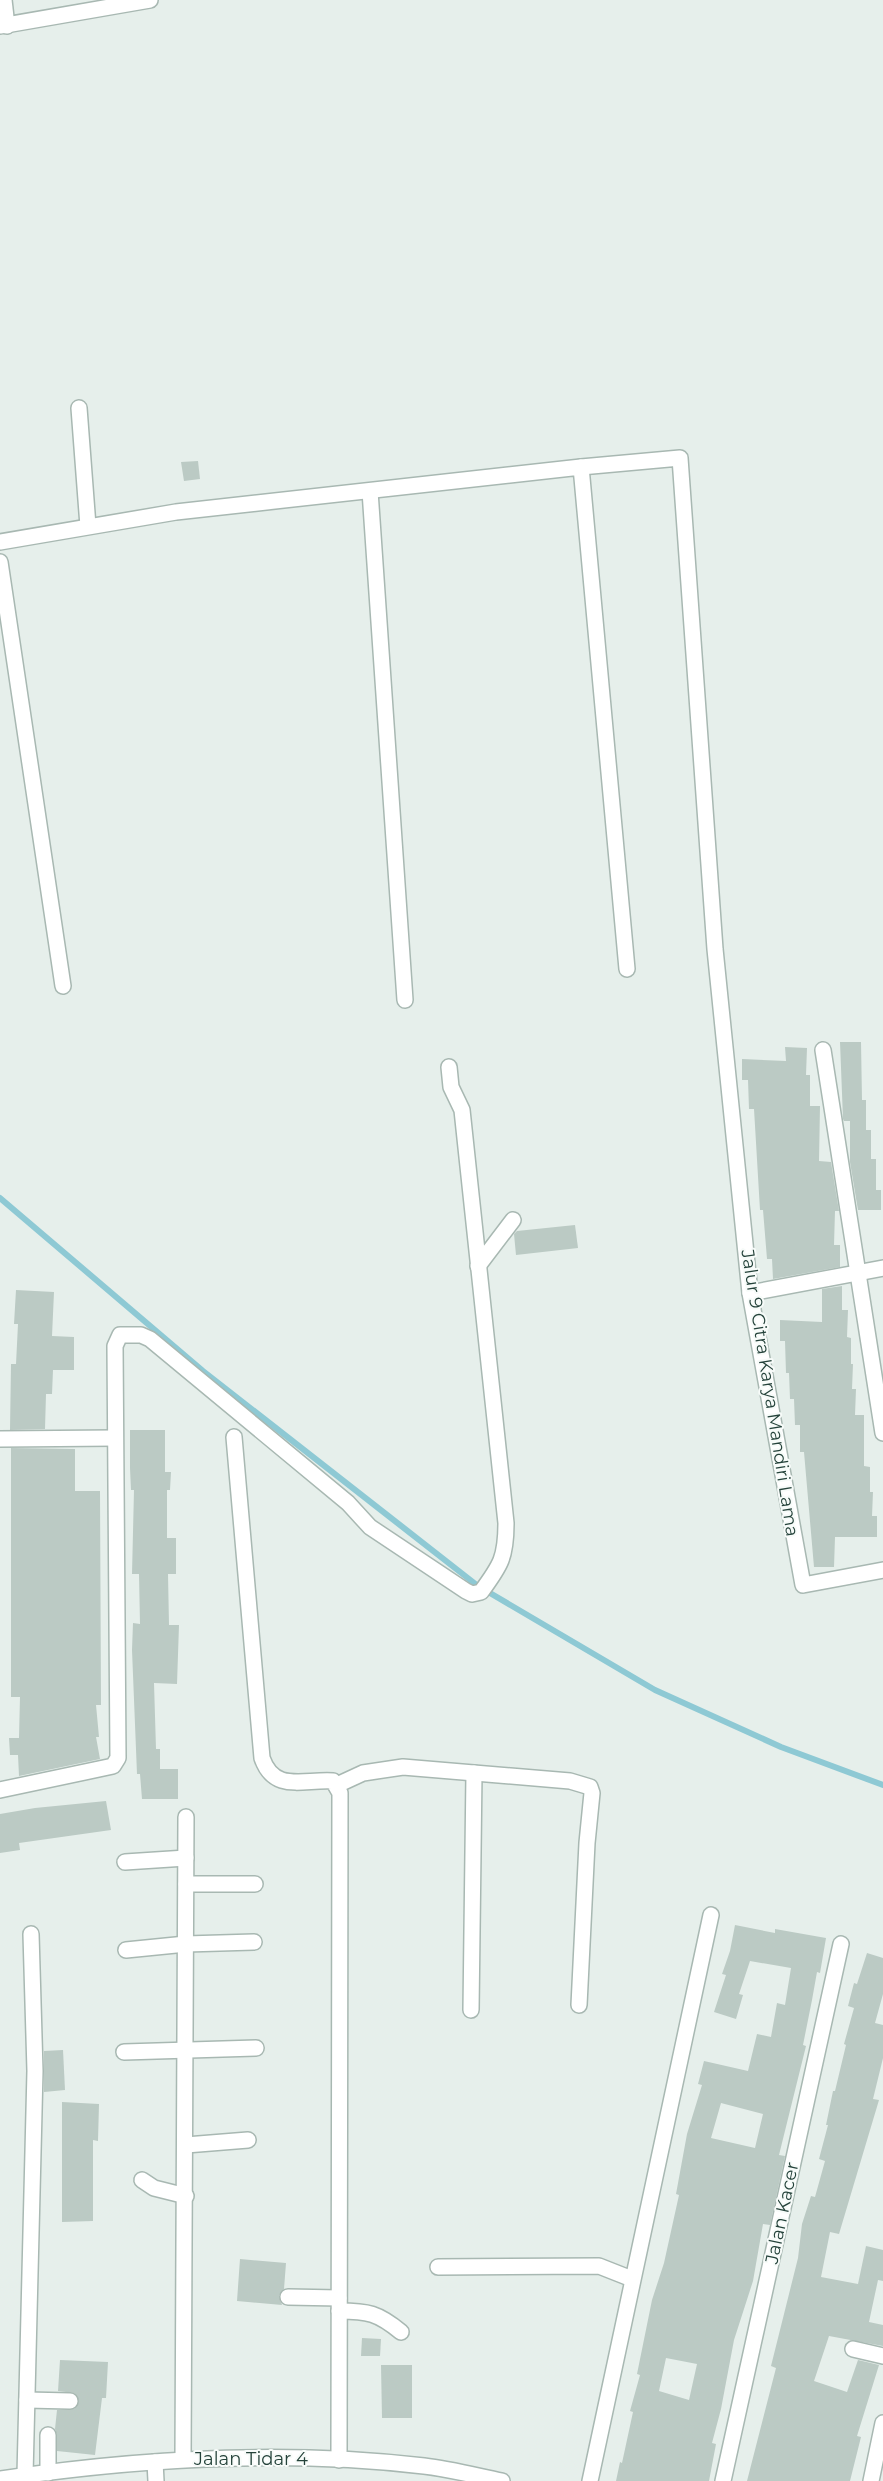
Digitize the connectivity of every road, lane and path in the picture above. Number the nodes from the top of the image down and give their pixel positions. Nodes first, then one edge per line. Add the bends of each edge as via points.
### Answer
1 (4, 0) edge
2 (150, 0) edge
3 (3, 26) edge
4 (79, 408) dead end
5 (581, 467) junction
6 (370, 491) junction
7 (88, 526) junction
8 (0, 542) edge
9 (0, 562) edge
10 (628, 969) dead end
11 (62, 986) dead end
12 (405, 1000) dead end
13 (823, 1050) dead end
14 (449, 1067) dead end
15 (514, 1220) dead end
16 (478, 1266) junction
17 (883, 1268) edge
18 (858, 1271) junction
19 (750, 1293) junction
20 (883, 1433) edge
21 (234, 1437) dead end
22 (115, 1438) junction
23 (0, 1439) edge
24 (883, 1570) edge
25 (474, 1773) junction
26 (337, 1785) junction
27 (0, 1790) edge
28 (186, 1817) dead end
29 (186, 1858) junction
30 (125, 1862) dead end
31 (186, 1884) junction
32 (255, 1884) dead end
33 (711, 1915) dead end
34 (31, 1934) dead end
35 (254, 1942) dead end
36 (186, 1944) junction
37 (840, 1944) dead end
38 (126, 1950) dead end
39 (579, 2005) dead end
40 (470, 2010) dead end
41 (256, 2048) dead end
42 (186, 2049) junction
43 (124, 2052) dead end
44 (248, 2140) dead end
45 (186, 2145) junction
46 (142, 2180) dead end
47 (186, 2196) junction
48 (438, 2267) dead end
49 (632, 2279) junction
50 (288, 2297) dead end
51 (339, 2305) junction
52 (401, 2332) dead end
53 (853, 2349) dead end
54 (883, 2356) edge
55 (27, 2400) junction
56 (70, 2401) dead end
57 (883, 2422) edge
58 (48, 2435) dead end
59 (184, 2459) junction
60 (339, 2460) junction
61 (155, 2462) junction
62 (48, 2473) junction
63 (426, 2474) edge
64 (25, 2475) junction
65 (0, 2479) edge
66 (156, 2481) edge
67 (502, 2481) edge
68 (590, 2481) edge
69 (723, 2481) edge
70 (871, 2481) edge

1 - 3 street
2 - 3 street
4 - 7 street
5 - 6 street
5 - 10 street
5 - 19 street, Jalur 9 Citra Karya Mandiri Lama via 680,458 714,940
6 - 7 street via 176,512
6 - 12 street
7 - 8 street
9 - 11 street
13 - 18 street
14 - 16 street via 450,1087 462,1110
15 - 16 street
16 - 22 street via 506,1524 506,1550 481,1592 472,1594 466,1591 370,1527 348,1503 150,1339 141,1335 123,1334 116,1340
17 - 18 street
18 - 19 street
18 - 20 street
19 - 24 street, Jalur 9 Citra Karya Mandiri Lama via 803,1586
21 - 26 street via 262,1758 272,1777 283,1781 333,1781
22 - 23 street
22 - 27 street via 118,1758 113,1766
25 - 26 street via 422,1768 385,1769 355,1776
25 - 39 street via 570,1781 590,1787
25 - 40 street
26 - 51 street via 341,1804
28 - 29 street
29 - 30 street
29 - 31 street
31 - 32 street
31 - 36 street
33 - 49 street
34 - 55 street via 35,2071
35 - 36 street
36 - 38 street
36 - 42 street
37 - 69 street, Jalan Kacer
41 - 42 street
42 - 43 street
42 - 45 street
44 - 45 street
45 - 47 street
46 - 47 street via 154,2188
47 - 59 street
48 - 49 street via 590,2266 613,2270
49 - 68 street
50 - 51 street
51 - 52 street via 384,2318
51 - 60 street
53 - 54 street
55 - 56 street
55 - 64 street
57 - 70 street
58 - 62 street
59 - 60 street, Jalan Tidar 4
59 - 61 street, Jalan Tidar 4
60 - 63 street, Jalan Tidar 4
61 - 62 street, Jalan Tidar 4
61 - 66 street
62 - 64 street, Jalan Tidar 4
63 - 67 street, Jalan Tidar 4
64 - 65 street, Jalan Tidar 4

